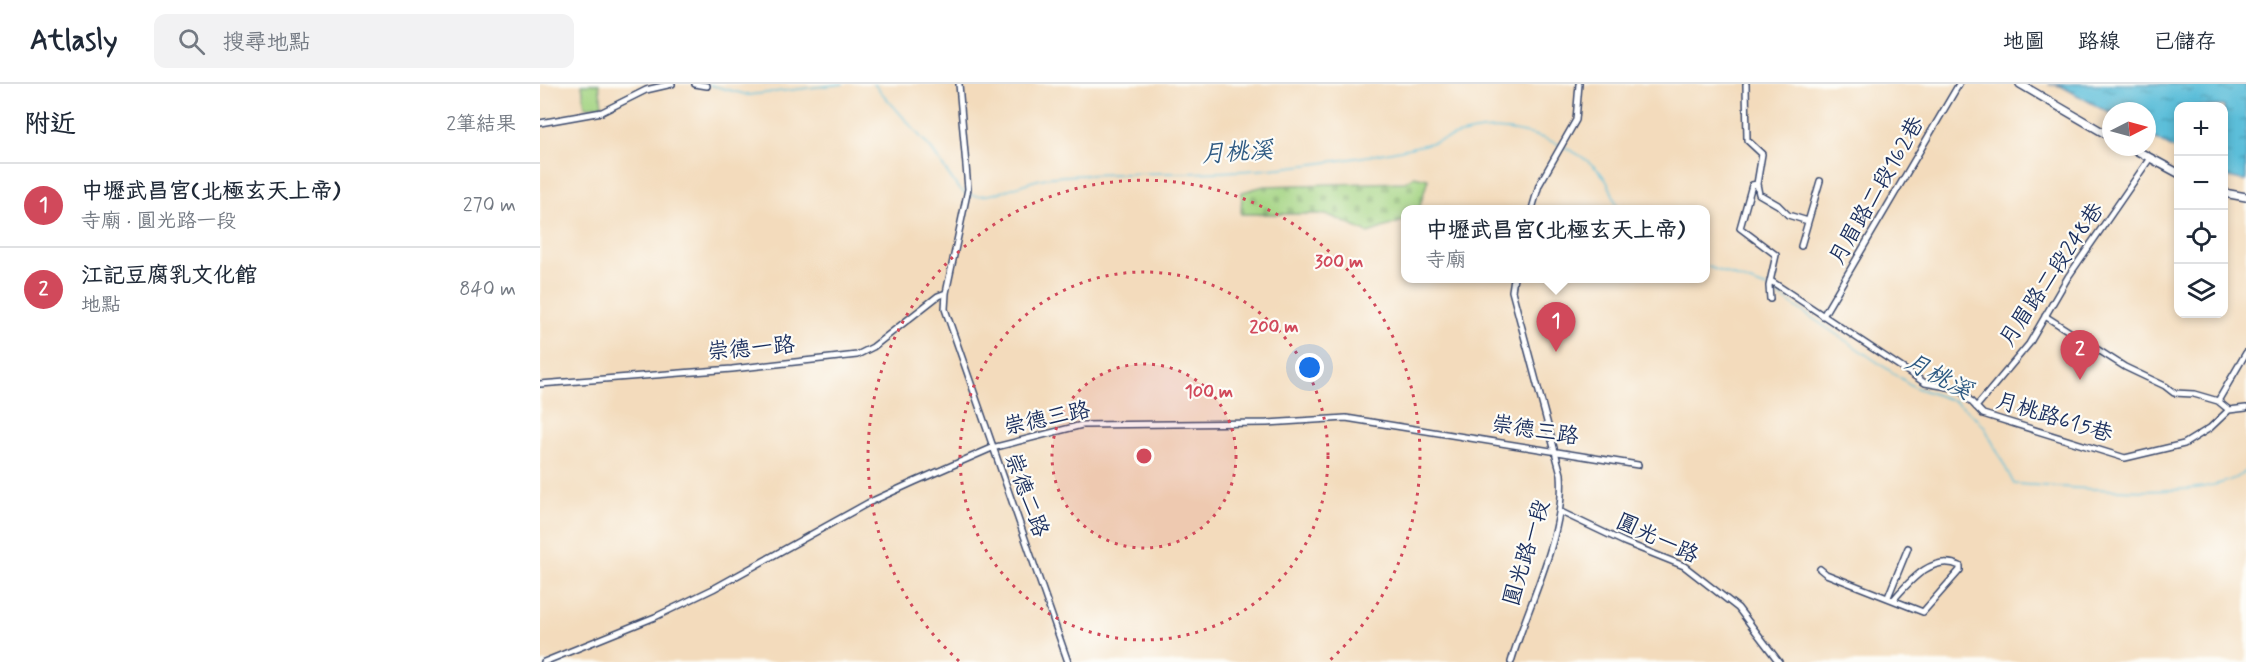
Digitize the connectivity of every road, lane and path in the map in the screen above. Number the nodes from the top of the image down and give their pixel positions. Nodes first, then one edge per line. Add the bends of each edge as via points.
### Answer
1 (672, 84) edge
2 (695, 84) edge
3 (959, 84) edge
4 (1579, 84) edge
5 (1746, 84) edge
6 (1959, 84) edge
7 (2020, 84) edge
8 (708, 85) edge
9 (540, 123) edge
10 (2102, 132) edge
11 (2146, 156) edge
12 (2150, 158) junction
13 (2174, 171) edge
14 (1820, 181) dead end
15 (1757, 184) junction
16 (2228, 194) edge
17 (2246, 197) edge
18 (1533, 205) edge
19 (1808, 221) junction
20 (1801, 246) dead end
21 (1513, 283) edge
22 (1770, 283) junction
23 (946, 293) junction
24 (1770, 299) dead end
25 (1823, 316) junction
26 (2045, 316) junction
27 (2246, 353) edge
28 (540, 384) edge
29 (2218, 401) junction
30 (1976, 407) junction
31 (2246, 408) edge
32 (2229, 410) junction
33 (992, 448) junction
34 (1554, 450) junction
35 (1638, 465) dead end
36 (1561, 512) junction
37 (1908, 548) dead end
38 (1820, 569) dead end
39 (1891, 598) junction
40 (544, 662) edge
41 (1068, 662) edge
42 (1511, 662) edge
43 (1779, 662) edge

1 - 9 street via 646,90 602,112
2 - 8 street
3 - 23 street, 崇德二路 via 969,189
4 - 18 street via 1576,120 1539,184
5 - 15 street via 1747,140 1762,154
6 - 25 street, 月眉路二段162巷
7 - 10 street
11 - 12 street
12 - 13 street
12 - 26 street, 月眉路二段248巷
14 - 19 street
15 - 19 street via 1759,194 1788,215
15 - 22 street via 1752,185 1740,228 1776,255
16 - 17 street
19 - 20 street
21 - 34 street, 圓光路一段 via 1512,291
22 - 24 street
22 - 25 street, 月桃路615巷
23 - 28 street, 崇德一路 via 857,355
23 - 33 street, 崇德二路 via 946,314
25 - 30 street, 月桃路615巷 via 1925,383 1959,389
26 - 29 street via 2174,393
26 - 30 street, 月眉路二段248巷 via 2029,344
27 - 29 street
29 - 32 street
30 - 32 street, 月桃路615巷 via 1983,414 2125,458 2184,444
31 - 32 street
33 - 34 street, 崇德三路 via 1082,424 1267,423 1346,418
33 - 40 street, 崇德三路 via 868,503 760,565 655,617
33 - 41 street, 崇德二路
34 - 35 street, 崇德三路
34 - 36 street, 圓光路一段 via 1561,474
36 - 42 street, 圓光路一段
36 - 43 street, 圓光一路 via 1684,566 1738,608
37 - 39 street
38 - 39 street
39 - 39 street via 1926,612 1960,566 1952,563 1929,567

